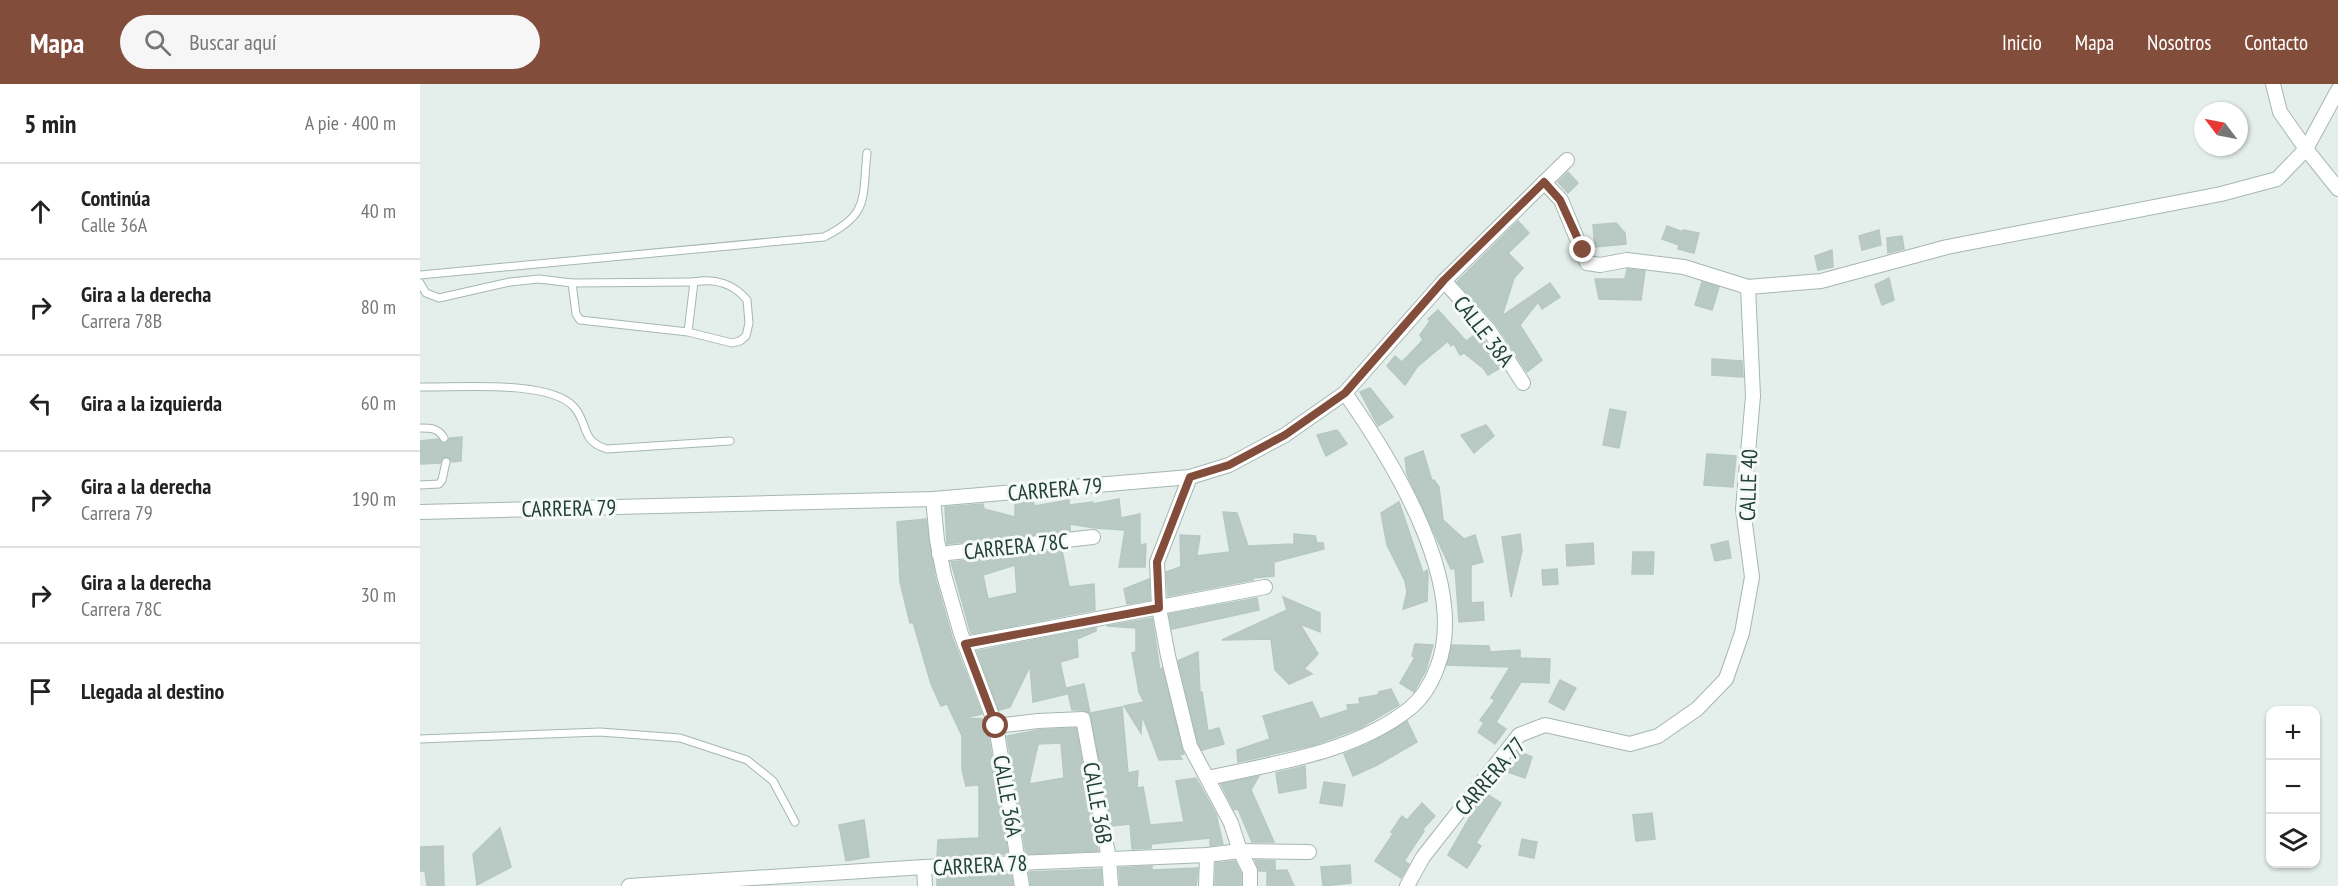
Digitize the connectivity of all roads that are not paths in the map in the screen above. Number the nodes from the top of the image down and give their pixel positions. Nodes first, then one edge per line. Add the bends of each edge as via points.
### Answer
1 (2273, 84) edge
2 (2338, 90) edge
3 (2306, 149) junction
4 (867, 153) dead end
5 (1567, 160) dead end
6 (1544, 182) junction
7 (2338, 189) edge
8 (420, 275) edge
9 (1444, 280) junction
10 (572, 282) junction
11 (694, 282) junction
12 (420, 283) edge
13 (1748, 287) junction
14 (688, 332) junction
15 (1523, 383) dead end
16 (420, 387) edge
17 (1345, 393) junction
18 (420, 428) edge
19 (444, 438) dead end
20 (730, 441) dead end
21 (446, 462) dead end
22 (1190, 477) junction
23 (420, 485) edge
24 (933, 499) junction
25 (420, 512) edge
26 (1093, 537) dead end
27 (939, 554) junction
28 (1265, 587) dead end
29 (1159, 608) junction
30 (965, 644) junction
31 (1726, 679) joint
32 (996, 726) junction
33 (420, 739) edge
34 (1208, 778) junction
35 (795, 822) dead end
36 (1240, 851) junction
37 (1302, 852) dead end
38 (1207, 855) junction
39 (1109, 859) junction
40 (1019, 863) junction
41 (924, 867) junction
42 (805, 881) edge
43 (629, 886) edge
44 (925, 886) edge
45 (1022, 886) edge
46 (1111, 886) edge
47 (1206, 886) edge
48 (1250, 886) edge
49 (1407, 886) edge

1 - 3 street via 2280,112
2 - 3 street
3 - 7 street
3 - 13 street via 2277,179 2221,194 1947,247 1821,281
4 - 8 lane via 861,209 844,228 824,237
5 - 6 street, CARRERA 79
6 - 9 street, CARRERA 79
6 - 13 street via 1560,200 1587,263 1627,260 1684,267
9 - 15 street, CALLE 38A via 1489,330
9 - 17 street, CARRERA 79
10 - 11 lane
10 - 12 lane via 510,282 439,298 426,293
10 - 14 lane via 580,320
11 - 14 lane
11 - 14 lane via 732,285 747,300 749,323 746,336 732,343
13 - 31 street, CALLE 40 via 1753,396 1743,509 1752,577 1742,633
16 - 20 lane via 535,388 559,396 575,408 588,438 607,449
17 - 22 street, CARRERA 79 via 1285,435 1229,465
17 - 34 street via 1416,510 1440,581 1446,620 1442,655 1430,687 1410,709 1383,726 1307,756
18 - 19 lane via 434,428
21 - 23 lane via 438,484
22 - 24 street, CARRERA 79
22 - 29 street via 1157,562
24 - 25 street, CARRERA 79
24 - 27 street, CALLE 36A
26 - 27 street, CARRERA 78C
27 - 30 street, CALLE 36A
28 - 29 street
29 - 30 street
29 - 34 street via 1190,746
30 - 32 street, CALLE 36A
31 - 49 street, CARRERA 77 via 1697,709 1658,736 1630,744 1545,725 1519,735 1424,857
32 - 39 street, CALLE 36B via 1083,719
32 - 40 street, CALLE 36A
33 - 35 lane via 600,732 680,738 747,760 773,781
34 - 36 street
36 - 37 street, CARRERA 78
36 - 38 street, CARRERA 78
36 - 48 street via 1250,871
38 - 39 street, CARRERA 78
38 - 47 street
39 - 40 street, CARRERA 78
39 - 46 street, CALLE 36B
40 - 41 street, CARRERA 78
40 - 45 street, CALLE 36A
41 - 42 street, CARRERA 78
41 - 44 street
42 - 43 street, CARRERA 78

